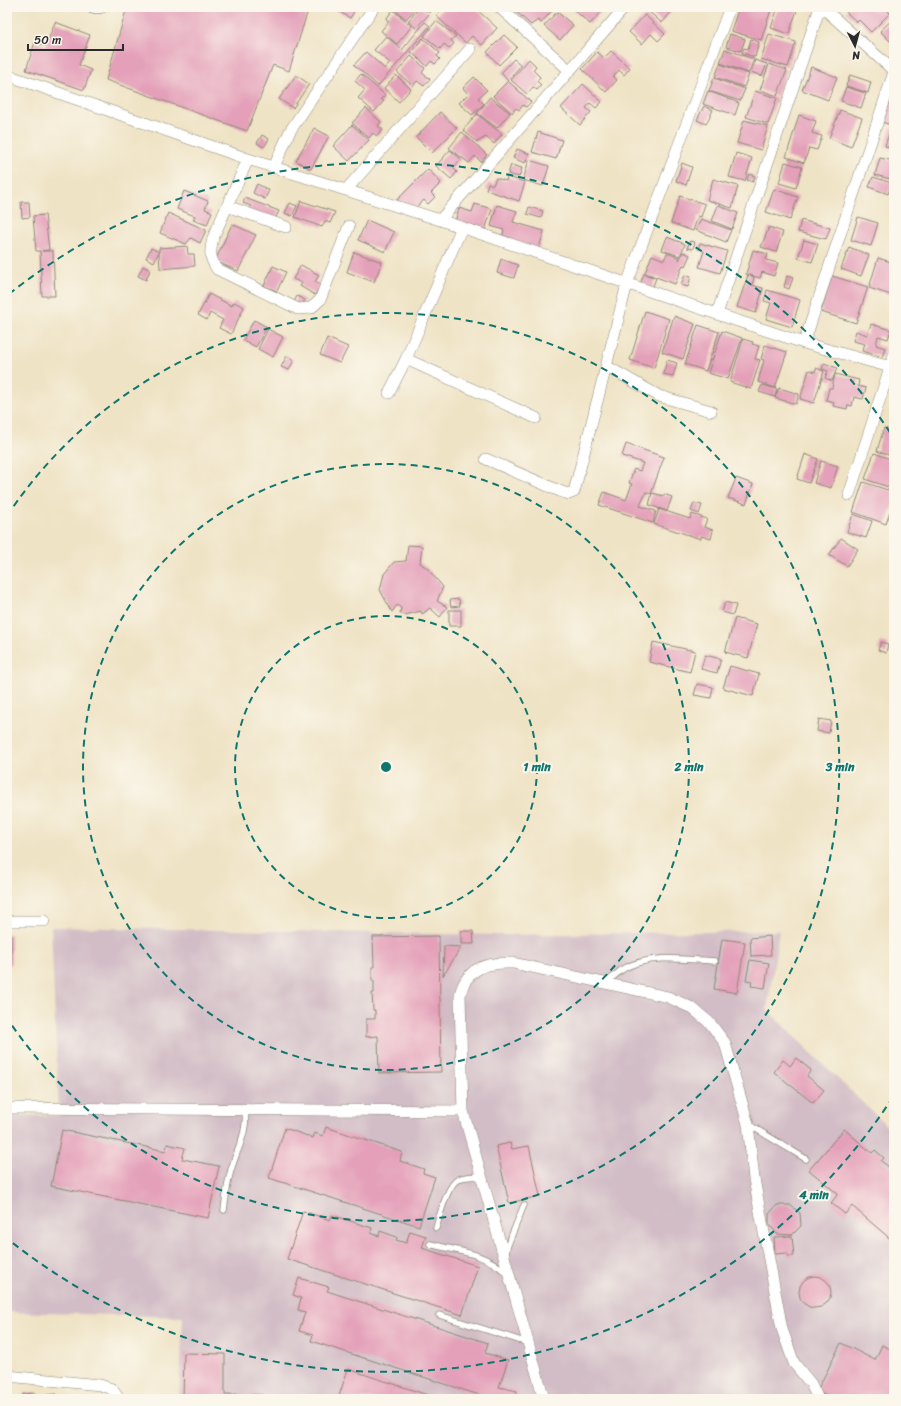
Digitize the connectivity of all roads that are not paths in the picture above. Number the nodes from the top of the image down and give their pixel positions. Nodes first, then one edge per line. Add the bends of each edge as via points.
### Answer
1 (82, 7) edge
2 (108, 7) edge
3 (374, 7) edge
4 (499, 7) edge
5 (625, 7) edge
6 (730, 7) edge
7 (821, 7) edge
8 (470, 49) dead end
9 (569, 70) junction
10 (894, 72) edge
11 (7, 75) edge
12 (248, 159) junction
13 (274, 167) junction
14 (346, 190) junction
15 (228, 206) junction
16 (440, 220) junction
17 (349, 226) dead end
18 (286, 227) dead end
19 (462, 228) junction
20 (627, 284) junction
21 (717, 314) junction
22 (804, 343) junction
23 (894, 355) edge
24 (406, 359) junction
25 (606, 366) junction
26 (892, 367) edge
27 (389, 393) dead end
28 (711, 411) dead end
29 (536, 418) dead end
30 (486, 459) dead end
31 (849, 495) dead end
32 (7, 921) edge
33 (44, 921) dead end
34 (715, 961) dead end
35 (606, 984) junction
36 (7, 1108) edge
37 (245, 1110) junction
38 (463, 1111) junction
39 (748, 1124) junction
40 (806, 1158) dead end
41 (481, 1176) junction
42 (524, 1205) dead end
43 (224, 1210) dead end
44 (436, 1228) dead end
45 (430, 1244) dead end
46 (504, 1262) junction
47 (508, 1274) junction
48 (439, 1314) dead end
49 (528, 1343) junction
50 (7, 1376) edge
51 (118, 1399) edge
52 (544, 1399) edge
53 (818, 1399) edge

1 - 2 lane via 95,11
3 - 13 street via 290,132
4 - 9 street
5 - 9 street
6 - 20 street
7 - 10 street
7 - 21 street
8 - 14 street
9 - 16 street
10 - 22 street
11 - 12 street
12 - 13 street
12 - 15 street
13 - 14 street
14 - 16 street
15 - 17 street via 213,238 211,262 217,269 298,309 311,308 320,300
15 - 18 street
16 - 19 street
19 - 20 street
19 - 24 street
20 - 21 street
20 - 25 street
21 - 22 street
22 - 26 street
23 - 26 street
24 - 27 street
24 - 29 street
25 - 28 street via 659,396
25 - 30 street via 574,492 562,492
26 - 31 street
32 - 33 street
34 - 35 lane via 647,960 622,969
35 - 38 street via 513,963 483,966 470,974 462,984 460,995
35 - 39 street via 668,997 692,1008 710,1023 725,1043
36 - 37 street
37 - 38 street
37 - 43 lane via 246,1127 231,1170
38 - 41 street
39 - 40 lane
39 - 53 street via 754,1179 782,1329 794,1363 811,1384
41 - 44 lane via 459,1179 455,1182 444,1202
41 - 46 street
42 - 46 lane via 507,1247
45 - 47 lane via 485,1258
46 - 47 street
47 - 49 street
48 - 49 lane
49 - 52 street
50 - 51 street via 100,1385 112,1389

